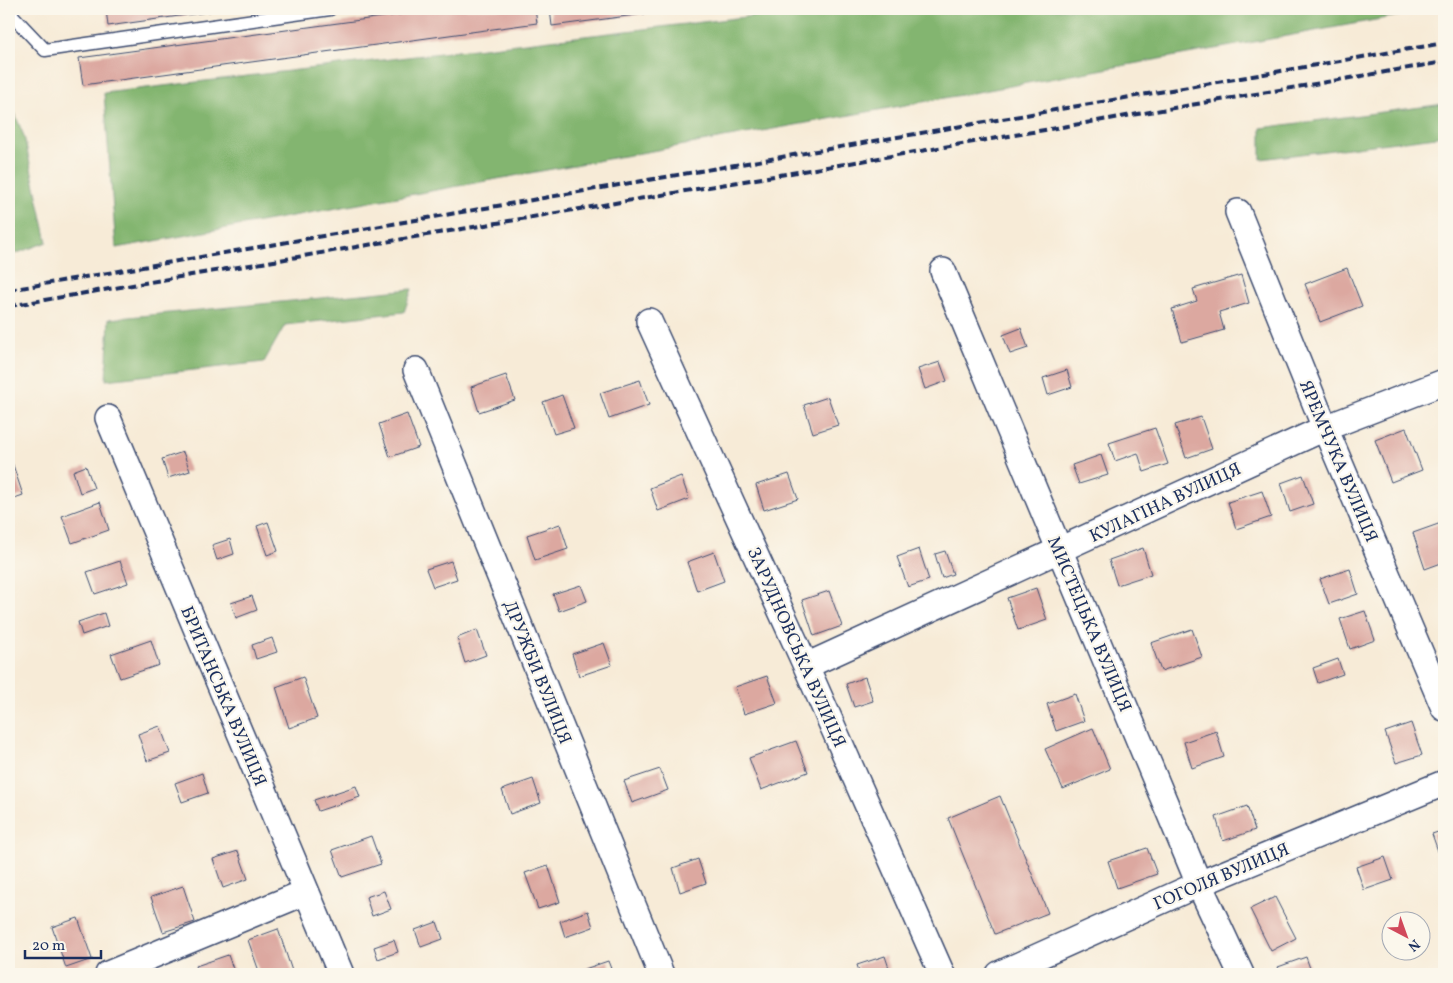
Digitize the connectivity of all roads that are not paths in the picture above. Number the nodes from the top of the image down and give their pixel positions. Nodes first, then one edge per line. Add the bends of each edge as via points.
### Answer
1 (330, 9) edge
2 (9, 12) edge
3 (1238, 212) dead end
4 (943, 270) dead end
5 (649, 321) dead end
6 (416, 370) dead end
7 (1444, 382) edge
8 (108, 418) dead end
9 (1325, 428) junction
10 (1059, 550) junction
11 (806, 666) junction
12 (1444, 708) edge
13 (1444, 783) edge
14 (1199, 884) junction
15 (306, 892) junction
16 (108, 974) edge
17 (340, 974) edge
18 (661, 974) edge
19 (942, 974) edge
20 (999, 974) edge
21 (1242, 974) edge

1 - 2 lane via 45,50
3 - 9 street, ЯРЕМЧУКА ВУЛИЦЯ
4 - 10 street, МИСТЕЦЬКА ВУЛИЦЯ
5 - 11 street, ЗАРУДНОВСЬКА ВУЛИЦЯ
6 - 18 street, ДРУЖБИ ВУЛИЦЯ
7 - 9 street, КУЛАГІНА ВУЛИЦЯ
8 - 15 street, БРИТАНСЬКА ВУЛИЦЯ
9 - 10 street, КУЛАГІНА ВУЛИЦЯ
9 - 12 street, ЯРЕМЧУКА ВУЛИЦЯ
10 - 11 street, КУЛАГІНА ВУЛИЦЯ
10 - 14 street, МИСТЕЦЬКА ВУЛИЦЯ
11 - 19 street, ЗАРУДНОВСЬКА ВУЛИЦЯ
13 - 14 street, ГОГОЛЯ ВУЛИЦЯ
14 - 20 street, ГОГОЛЯ ВУЛИЦЯ
14 - 21 street, МИСТЕЦЬКА ВУЛИЦЯ
15 - 16 street
15 - 17 street, БРИТАНСЬКА ВУЛИЦЯ

